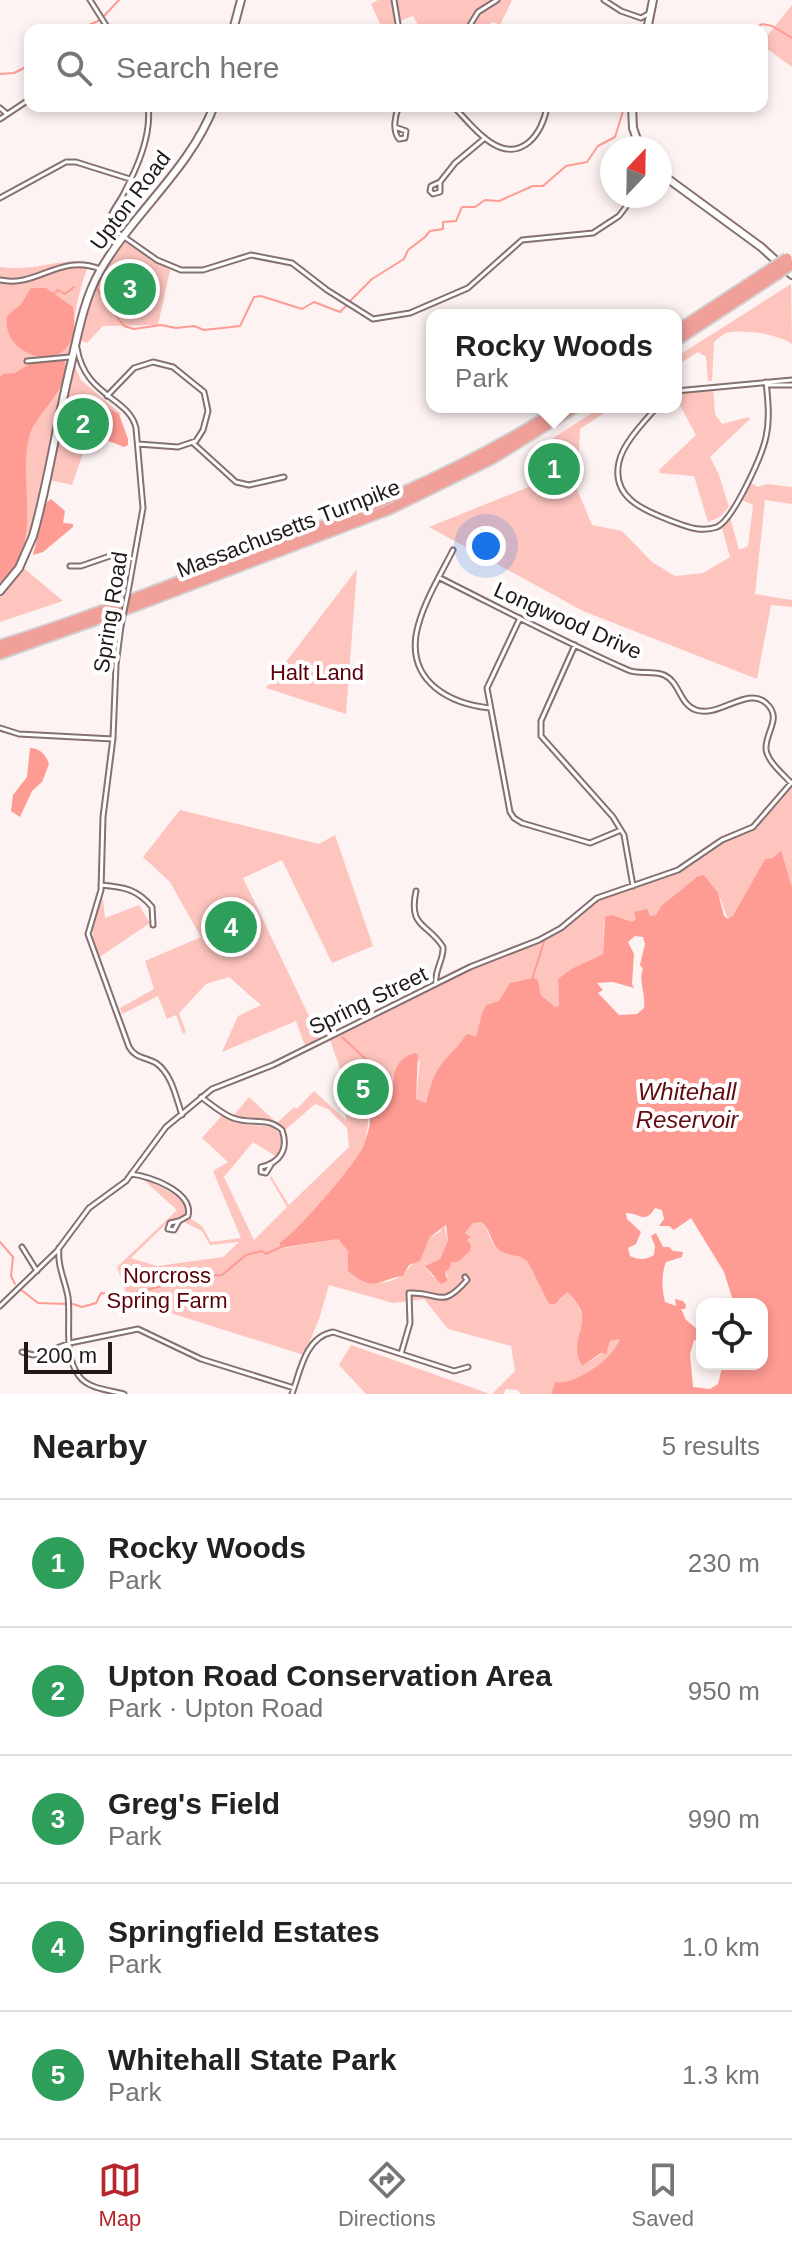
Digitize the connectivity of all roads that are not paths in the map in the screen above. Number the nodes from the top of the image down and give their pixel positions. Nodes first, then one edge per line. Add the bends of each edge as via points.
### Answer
1 (90, 0) edge
2 (241, 0) edge
3 (394, 0) edge
4 (497, 0) edge
5 (604, 0) edge
6 (653, 0) edge
7 (651, 13) junction
8 (641, 18) junction
9 (105, 24) edge
10 (235, 24) edge
11 (398, 24) edge
12 (471, 24) edge
13 (645, 24) edge
14 (648, 24) edge
15 (24, 103) edge
16 (0, 108) edge
17 (147, 112) edge
18 (212, 112) edge
19 (398, 112) edge
20 (459, 112) edge
21 (546, 112) edge
22 (632, 112) edge
23 (7, 114) junction
24 (0, 119) edge
25 (395, 127) dead end
26 (636, 136) edge
27 (485, 138) junction
28 (130, 179) junction
29 (440, 182) dead end
30 (672, 182) edge
31 (0, 198) edge
32 (625, 208) edge
33 (123, 236) junction
34 (790, 259) edge
35 (101, 270) junction
36 (775, 271) junction
37 (792, 275) edge
38 (0, 280) edge
39 (682, 327) edge
40 (682, 337) edge
41 (76, 340) junction
42 (72, 356) junction
43 (27, 361) dead end
44 (792, 382) edge
45 (766, 383) junction
46 (682, 390) edge
47 (107, 396) junction
48 (552, 413) edge
49 (566, 413) edge
50 (652, 413) edge
51 (193, 443) junction
52 (138, 444) junction
53 (284, 477) dead end
54 (379, 498) dead end
55 (317, 529) junction
56 (453, 550) dead end
57 (134, 559) junction
58 (70, 566) dead end
59 (440, 578) junction
60 (0, 591) edge
61 (520, 618) junction
62 (575, 644) junction
63 (0, 645) edge
64 (0, 654) edge
65 (490, 708) junction
66 (0, 728) edge
67 (113, 739) junction
68 (791, 782) edge
69 (621, 830) junction
70 (101, 885) junction
71 (633, 886) junction
72 (416, 891) dead end
73 (153, 925) dead end
74 (436, 984) junction
75 (201, 1097) junction
76 (182, 1115) junction
77 (271, 1165) dead end
78 (131, 1174) junction
79 (179, 1221) dead end
80 (22, 1247) dead end
81 (59, 1248) junction
82 (37, 1271) junction
83 (465, 1277) dead end
84 (0, 1306) edge
85 (70, 1343) junction
86 (22, 1352) dead end
87 (401, 1354) junction
88 (468, 1367) dead end
89 (294, 1388) junction
90 (124, 1394) edge
91 (292, 1394) edge

1 - 9 street
2 - 10 main road
3 - 11 street
4 - 12 street
5 - 8 street
6 - 7 main road
7 - 8 street
7 - 14 main road
8 - 13 street
15 - 23 street
16 - 23 street
17 - 28 street via 144,145
18 - 33 main road, Upton Road via 185,158
19 - 25 street
20 - 27 street
21 - 27 street via 542,129 525,145 503,148
22 - 26 main road
23 - 24 street
27 - 29 street
28 - 31 street via 66,162
28 - 33 street via 108,222
30 - 37 main road
32 - 33 street via 593,233 522,240 468,288 380,320 368,317 292,263 251,255 187,271 166,265
33 - 35 main road, Upton Road
34 - 36 highway, bridge
35 - 38 street via 69,264 25,281
35 - 41 main road, Upton Road
36 - 39 highway
36 - 40 highway
41 - 42 main road, Upton Road
41 - 47 street, Spring Road via 84,371
42 - 43 street
42 - 60 main road, Upton Road via 33,536 19,568
44 - 45 street
45 - 46 street
45 - 50 street via 769,422 761,453 726,521 705,530 646,512 622,490 619,460
47 - 51 street via 140,365 173,367 206,397 205,424
47 - 52 street, Spring Road via 132,416
48 - 55 highway, Massachusetts Turnpike via 440,477
49 - 64 highway, Massachusetts Turnpike via 492,459 402,504
51 - 52 street
51 - 53 street via 236,482
52 - 57 street, Spring Road via 143,508
54 - 55 highway
55 - 63 highway, Massachusetts Turnpike
56 - 59 street
57 - 58 street via 103,557
57 - 67 street, Spring Road, bridge via 116,665
59 - 61 street, Longwood Drive
59 - 65 street via 416,635 420,665 429,682 450,699
61 - 62 street, Longwood Drive
61 - 65 street via 487,688
62 - 68 street, Longwood Drive via 633,672 666,676 698,710 761,699 774,717 767,753
62 - 69 street via 541,721 541,736
65 - 69 street via 514,818 581,842
66 - 67 street via 19,734
67 - 70 street, Spring Road
68 - 71 street, Spring Street via 753,827 717,843 678,870
69 - 71 street
70 - 73 street via 141,894 152,907
70 - 76 street, Spring Road via 89,941 132,1053 165,1073
71 - 74 street, Spring Street via 597,898 539,940
72 - 74 street via 416,918 443,947
74 - 75 street, Spring Street
75 - 76 street, Spring Street
75 - 77 street via 229,1117 268,1121 282,1130 286,1145
76 - 78 street, Spring Street via 156,1137
78 - 79 street via 187,1201 189,1213
78 - 81 street, Spring Street via 89,1208
80 - 82 street
81 - 82 street, Spring Street
81 - 85 street
82 - 84 street, Spring Street
83 - 87 street via 447,1297 409,1293 410,1323
85 - 86 street via 44,1353
85 - 89 street via 138,1329 201,1359
85 - 90 street via 81,1379
87 - 88 street via 454,1371
87 - 89 street via 326,1333 311,1345
89 - 91 street

